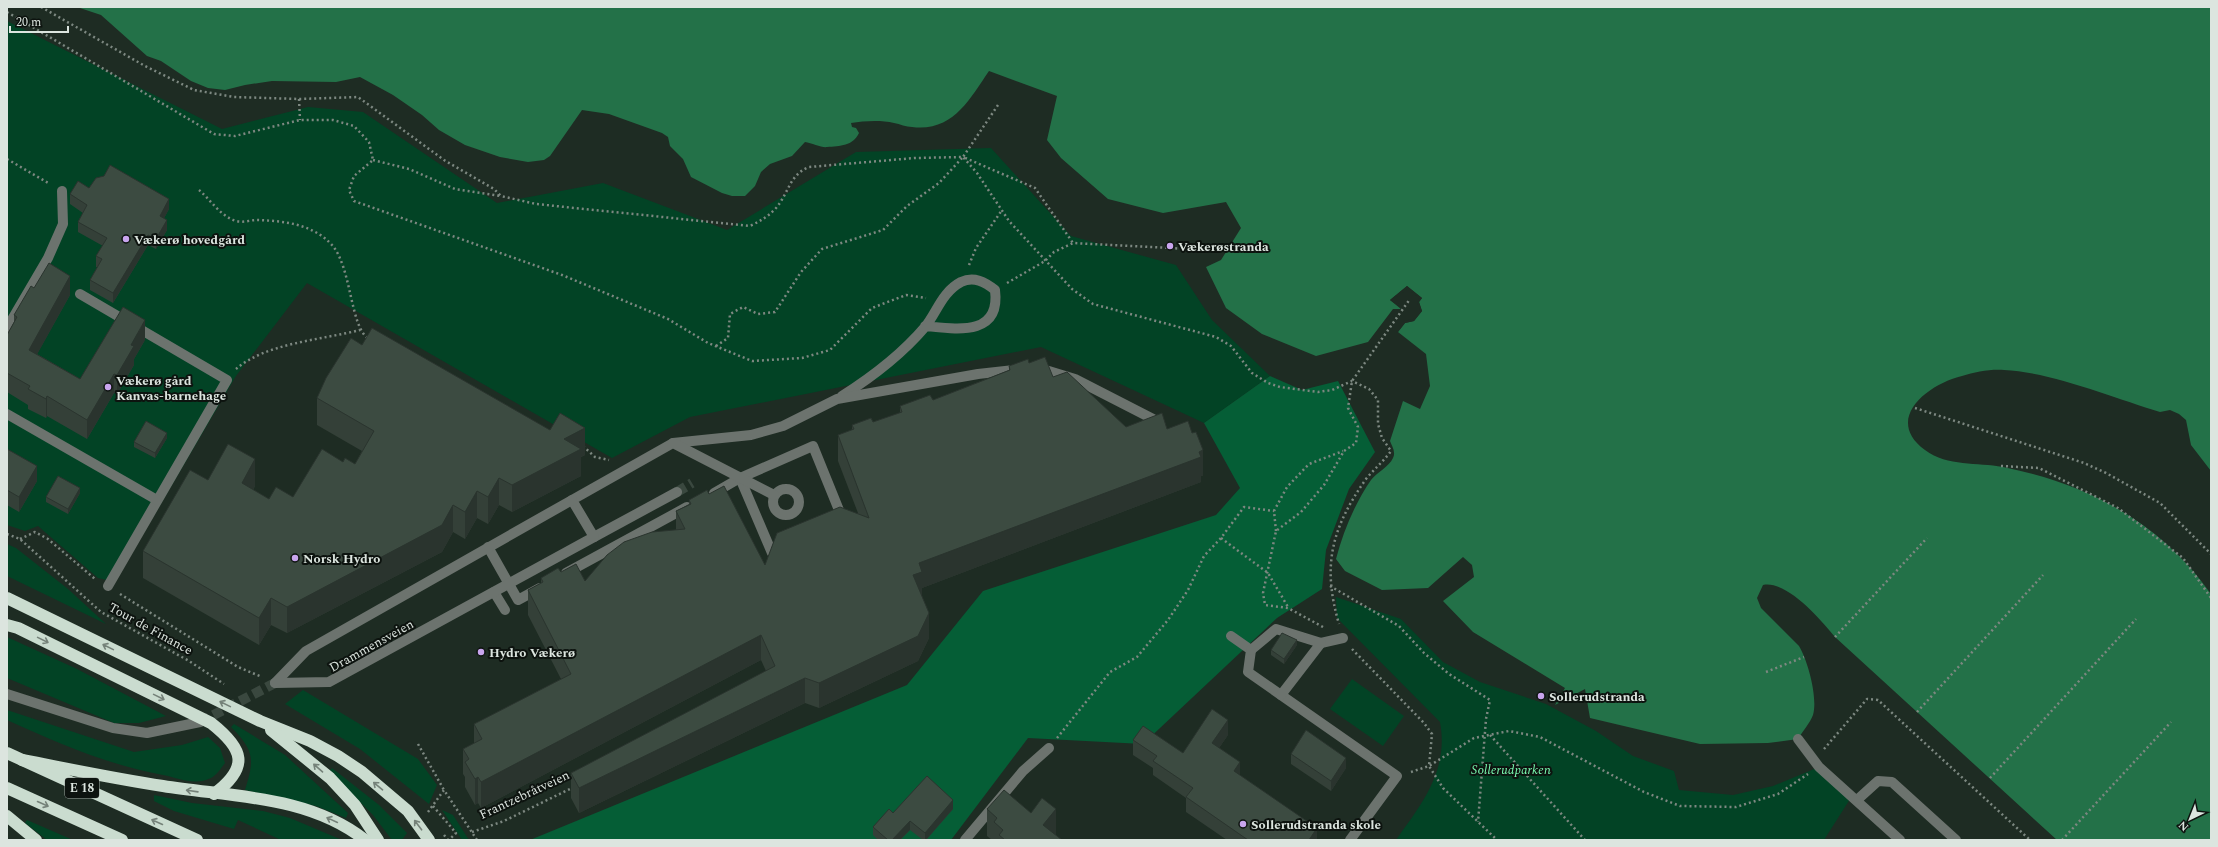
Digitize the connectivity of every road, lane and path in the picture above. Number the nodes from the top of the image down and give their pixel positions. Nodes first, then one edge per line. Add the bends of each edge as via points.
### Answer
1 (41, 7) edge
2 (7, 12) edge
3 (299, 99) junction
4 (998, 105) dead end
5 (300, 120) junction
6 (963, 157) junction
7 (7, 159) edge
8 (373, 160) junction
9 (62, 190) joint
10 (198, 190) dead end
11 (501, 196) junction
12 (1002, 210) junction
13 (1073, 243) junction
14 (1189, 249) dead end
15 (1045, 261) junction
16 (962, 282) junction
17 (995, 290) junction
18 (80, 294) dead end
19 (1410, 299) dead end
20 (941, 301) junction
21 (925, 326) junction
22 (7, 328) edge
23 (360, 330) junction
24 (372, 341) edge
25 (716, 347) junction
26 (227, 380) junction
27 (1352, 381) junction
28 (837, 399) junction
29 (1915, 408) dead end
30 (7, 414) edge
31 (1153, 418) edge
32 (578, 442) edge
33 (673, 443) junction
34 (1344, 451) junction
35 (614, 458) dead end
36 (2001, 466) dead end
37 (740, 478) junction
38 (677, 492) tunnel mouth
39 (774, 495) dead end
40 (157, 500) junction
41 (572, 500) junction
42 (1274, 511) junction
43 (837, 526) edge
44 (1276, 531) junction
45 (7, 534) edge
46 (594, 537) junction
47 (1221, 538) junction
48 (1927, 538) dead end
49 (20, 539) junction
50 (786, 547) edge
51 (488, 548) junction
52 (2211, 554) edge
53 (1268, 573) junction
54 (2042, 575) dead end
55 (509, 584) junction
56 (108, 586) junction
57 (1330, 586) junction
58 (494, 592) junction
59 (7, 598) edge
60 (2211, 598) edge
61 (1288, 608) junction
62 (505, 610) dead end
63 (2136, 619) dead end
64 (7, 625) edge
65 (1231, 636) dead end
66 (1835, 637) dead end
67 (1342, 638) junction
68 (1321, 643) junction
69 (1251, 650) junction
70 (1804, 657) dead end
71 (1766, 672) dead end
72 (275, 683) junction
73 (226, 686) dead end
74 (7, 694) edge
75 (1282, 695) junction
76 (1917, 712) dead end
77 (260, 721) junction
78 (200, 722) tunnel mouth
79 (2171, 722) dead end
80 (1490, 735) junction
81 (1485, 736) junction
82 (1798, 739) dead end
83 (418, 744) dead end
84 (1049, 748) joint
85 (7, 753) edge
86 (22, 760) junction
87 (1816, 763) junction
88 (1429, 766) junction
89 (1397, 776) junction
90 (1990, 778) dead end
91 (576, 785) edge
92 (7, 788) edge
93 (444, 790) junction
94 (214, 794) junction
95 (1857, 800) junction
96 (432, 806) junction
97 (7, 816) edge
98 (423, 819) dead end
99 (1478, 822) junction
100 (472, 832) junction
101 (36, 840) edge
102 (122, 840) edge
103 (197, 840) edge
104 (365, 840) edge
105 (378, 840) edge
106 (429, 840) edge
107 (449, 840) edge
108 (477, 840) edge
109 (965, 840) edge
110 (1350, 840) edge
111 (1497, 840) edge
112 (1585, 840) edge
113 (1900, 840) edge
114 (1956, 840) edge
115 (2030, 840) edge
116 (2062, 840) edge

1 - 3 path via 145,66 194,90 234,98
2 - 5 path via 214,134 235,136
3 - 5 path
3 - 11 path via 358,97 444,160 494,189
4 - 6 path
5 - 8 path via 333,120 354,126 369,142
6 - 11 path via 915,158 809,167 798,171 777,207 764,220 750,226 536,204
6 - 12 path
6 - 13 path via 1035,188
6 - 25 path via 939,183 907,206 883,230 822,249 774,312 758,314 743,307 730,314 728,338
7 - 9 path
8 - 11 path via 409,169 455,189
8 - 25 path via 354,176 349,190 354,201 562,275 668,320
9 - 22 street via 63,224 48,258
10 - 23 path via 230,219 292,222 324,238 340,256
12 - 15 path
12 - 16 path via 976,248
13 - 14 path
13 - 15 path via 1054,252
15 - 17 path
15 - 27 path via 1072,289 1093,304 1216,337 1231,346 1252,373 1268,383 1318,392 1332,390
16 - 17 street via 983,281
16 - 20 street via 947,292
17 - 21 street via 996,303 990,317 978,327 958,330
18 - 26 street
19 - 27 path
20 - 21 street
20 - 25 path via 906,295 872,308 830,350 802,358 752,361
21 - 28 street via 894,357
23 - 24 path
23 - 26 path via 298,342 260,355 244,362
26 - 40 street
27 - 34 path via 1348,408 1358,427 1356,443
27 - 57 path via 1369,389 1378,400 1378,424 1382,438 1390,451 1356,494 1337,532 1332,548
28 - 31 street via 998,371 1035,368 1075,379
28 - 33 street via 784,426 751,435
29 - 52 path via 2084,463 2106,473 2160,503
30 - 40 street
32 - 35 path via 595,457 608,461
33 - 37 street
33 - 41 street, Drammensveien
34 - 42 path via 1308,464 1287,487
34 - 44 path via 1324,485 1301,512
36 - 60 path via 2039,468 2118,508 2183,558
37 - 39 street
37 - 43 street via 813,446 844,523
37 - 50 street via 772,552
37 - 55 street via 518,600
38 - 46 street, Drammensveien
40 - 56 street
41 - 46 street
41 - 51 street, Drammensveien
42 - 44 path
42 - 47 path via 1244,507
44 - 53 path
45 - 49 path, Tour de Finance
46 - 55 street, Drammensveien
47 - 53 path
47 - 84 path via 1204,556 1188,590 1168,620 1137,657 1110,672
48 - 66 path
49 - 56 path via 35,532 48,539 97,581
49 - 73 path, Tour de Finance via 101,612 189,661
51 - 55 street
51 - 72 street, Drammensveien via 306,651
53 - 61 path
53 - 61 path via 1263,593 1265,605
54 - 76 path
55 - 58 street, Drammensveien
56 - 72 path via 238,667
57 - 67 path
57 - 81 path via 1399,626 1424,653 1449,674 1490,700
58 - 62 street
58 - 72 street, Drammensveien via 329,682
77 -> 59 highway
61 - 67 path
63 - 90 path
64 -> 94 highway via 18,628 211,723 229,737 238,752 238,767 231,781
65 - 69 street
67 - 68 street
67 - 88 path via 1432,734
68 - 69 street via 1276,629
68 - 75 street
69 - 75 street via 1248,672
70 - 71 path
74 - 78 street via 120,729 147,733
75 - 89 street
105 -> 77 highway via 355,805 330,778
106 -> 77 highway via 408,812 362,772 310,741
79 - 116 path
80 - 81 path
80 - 87 path via 1509,731 1540,737 1644,792 1680,806 1736,807 1778,794
80 - 112 path
81 - 88 path via 1474,738
81 - 99 path
82 - 87 street
83 - 93 path
84 - 109 street via 1023,771
85 - 86 highway, E 18
94 -> 86 highway
103 -> 86 highway, E 18
87 - 95 street
87 - 115 path via 1867,700 1878,700
88 - 89 path
88 - 99 path via 1443,788
89 - 110 street
91 - 100 path, Frantzebråtveien via 504,821
92 -> 102 highway, E 18
93 - 96 path
93 - 100 path
104 -> 94 highway via 349,828 320,814 282,802
95 - 113 street
95 - 114 street via 1878,781 1892,782
96 - 98 path
96 - 107 path via 456,833
97 - 101 highway
99 - 111 path
100 - 108 path

